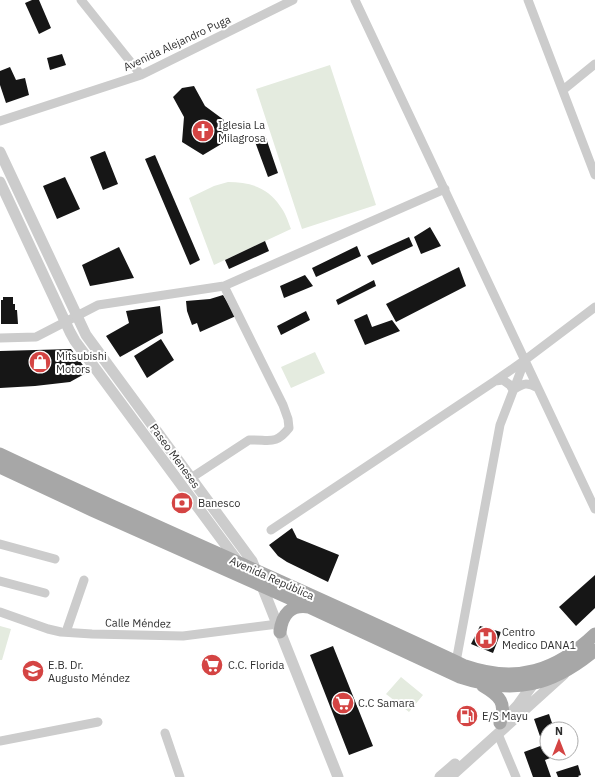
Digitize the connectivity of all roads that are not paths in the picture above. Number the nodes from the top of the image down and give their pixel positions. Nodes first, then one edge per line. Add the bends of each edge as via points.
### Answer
1 (81, 0) edge
2 (293, 0) edge
3 (355, 0) edge
4 (528, 0) edge
5 (595, 64) edge
6 (142, 75) junction
7 (564, 90) junction
8 (0, 121) edge
9 (0, 152) edge
10 (595, 175) edge
11 (0, 182) edge
12 (445, 189) junction
13 (224, 286) junction
14 (595, 307) edge
15 (76, 316) junction
16 (65, 321) junction
17 (0, 338) edge
18 (525, 360) junction
19 (495, 381) junction
20 (538, 388) junction
21 (513, 390) junction
22 (0, 454) edge
23 (0, 466) edge
24 (191, 478) junction
25 (595, 510) edge
26 (271, 530) dead end
27 (0, 544) edge
28 (55, 559) dead end
29 (238, 562) junction
30 (256, 570) junction
31 (84, 580) dead end
32 (0, 581) edge
33 (262, 586) junction
34 (45, 593) dead end
35 (309, 607) junction
36 (0, 612) edge
37 (279, 628) junction
38 (66, 632) junction
39 (595, 634) edge
40 (595, 650) edge
41 (456, 662) junction
42 (550, 666) junction
43 (568, 670) junction
44 (476, 682) junction
45 (533, 684) junction
46 (98, 722) dead end
47 (499, 728) junction
48 (165, 733) dead end
49 (0, 741) edge
50 (180, 777) edge
51 (338, 777) edge
52 (440, 777) edge
53 (450, 777) edge
54 (516, 777) edge

1 - 6 street
2 - 6 street, Avenida Alejandro Puga
3 - 12 street
4 - 7 street
5 - 7 street
6 - 8 street, Avenida Alejandro Puga
7 - 10 street
9 - 15 street, Paseo Meneses
11 - 16 street, Paseo Meneses
12 - 13 street
12 - 18 street
13 - 15 street via 98,305
13 - 24 street via 283,405 289,428 282,437 269,442 250,440
14 - 18 street
15 - 16 street
15 - 24 street, Paseo Meneses via 92,344
16 - 17 street via 36,337
16 - 29 street, Paseo Meneses via 82,351
18 - 19 street
18 - 20 street
18 - 21 street
19 - 21 street via 503,380
19 - 26 street
20 - 21 street via 529,383
20 - 25 street
21 - 41 street via 500,424
22 - 29 main road, Avenida República
23 - 33 main road, Avenida República
24 - 30 street, Paseo Meneses via 250,557
27 - 28 street
29 - 30 main road, Avenida República
29 - 33 street, Paseo Meneses
30 - 33 street, Paseo Meneses
30 - 41 main road, Avenida República
31 - 38 street
32 - 34 street
33 - 35 main road, Avenida República
33 - 37 street
35 - 37 main road via 298,606 287,613
35 - 44 main road, Avenida República
36 - 38 street, Calle Méndez via 48,629
37 - 38 street, Calle Méndez via 183,636
37 - 51 street
39 - 42 main road
40 - 43 main road
41 - 42 main road, Avenida República via 479,671 504,675 531,672
42 - 45 main road
43 - 45 main road
43 - 47 street
44 - 45 main road via 503,686
44 - 47 main road via 500,698 503,712
45 - 47 street
46 - 49 street
47 - 52 street
47 - 53 street
47 - 54 street
48 - 50 street

